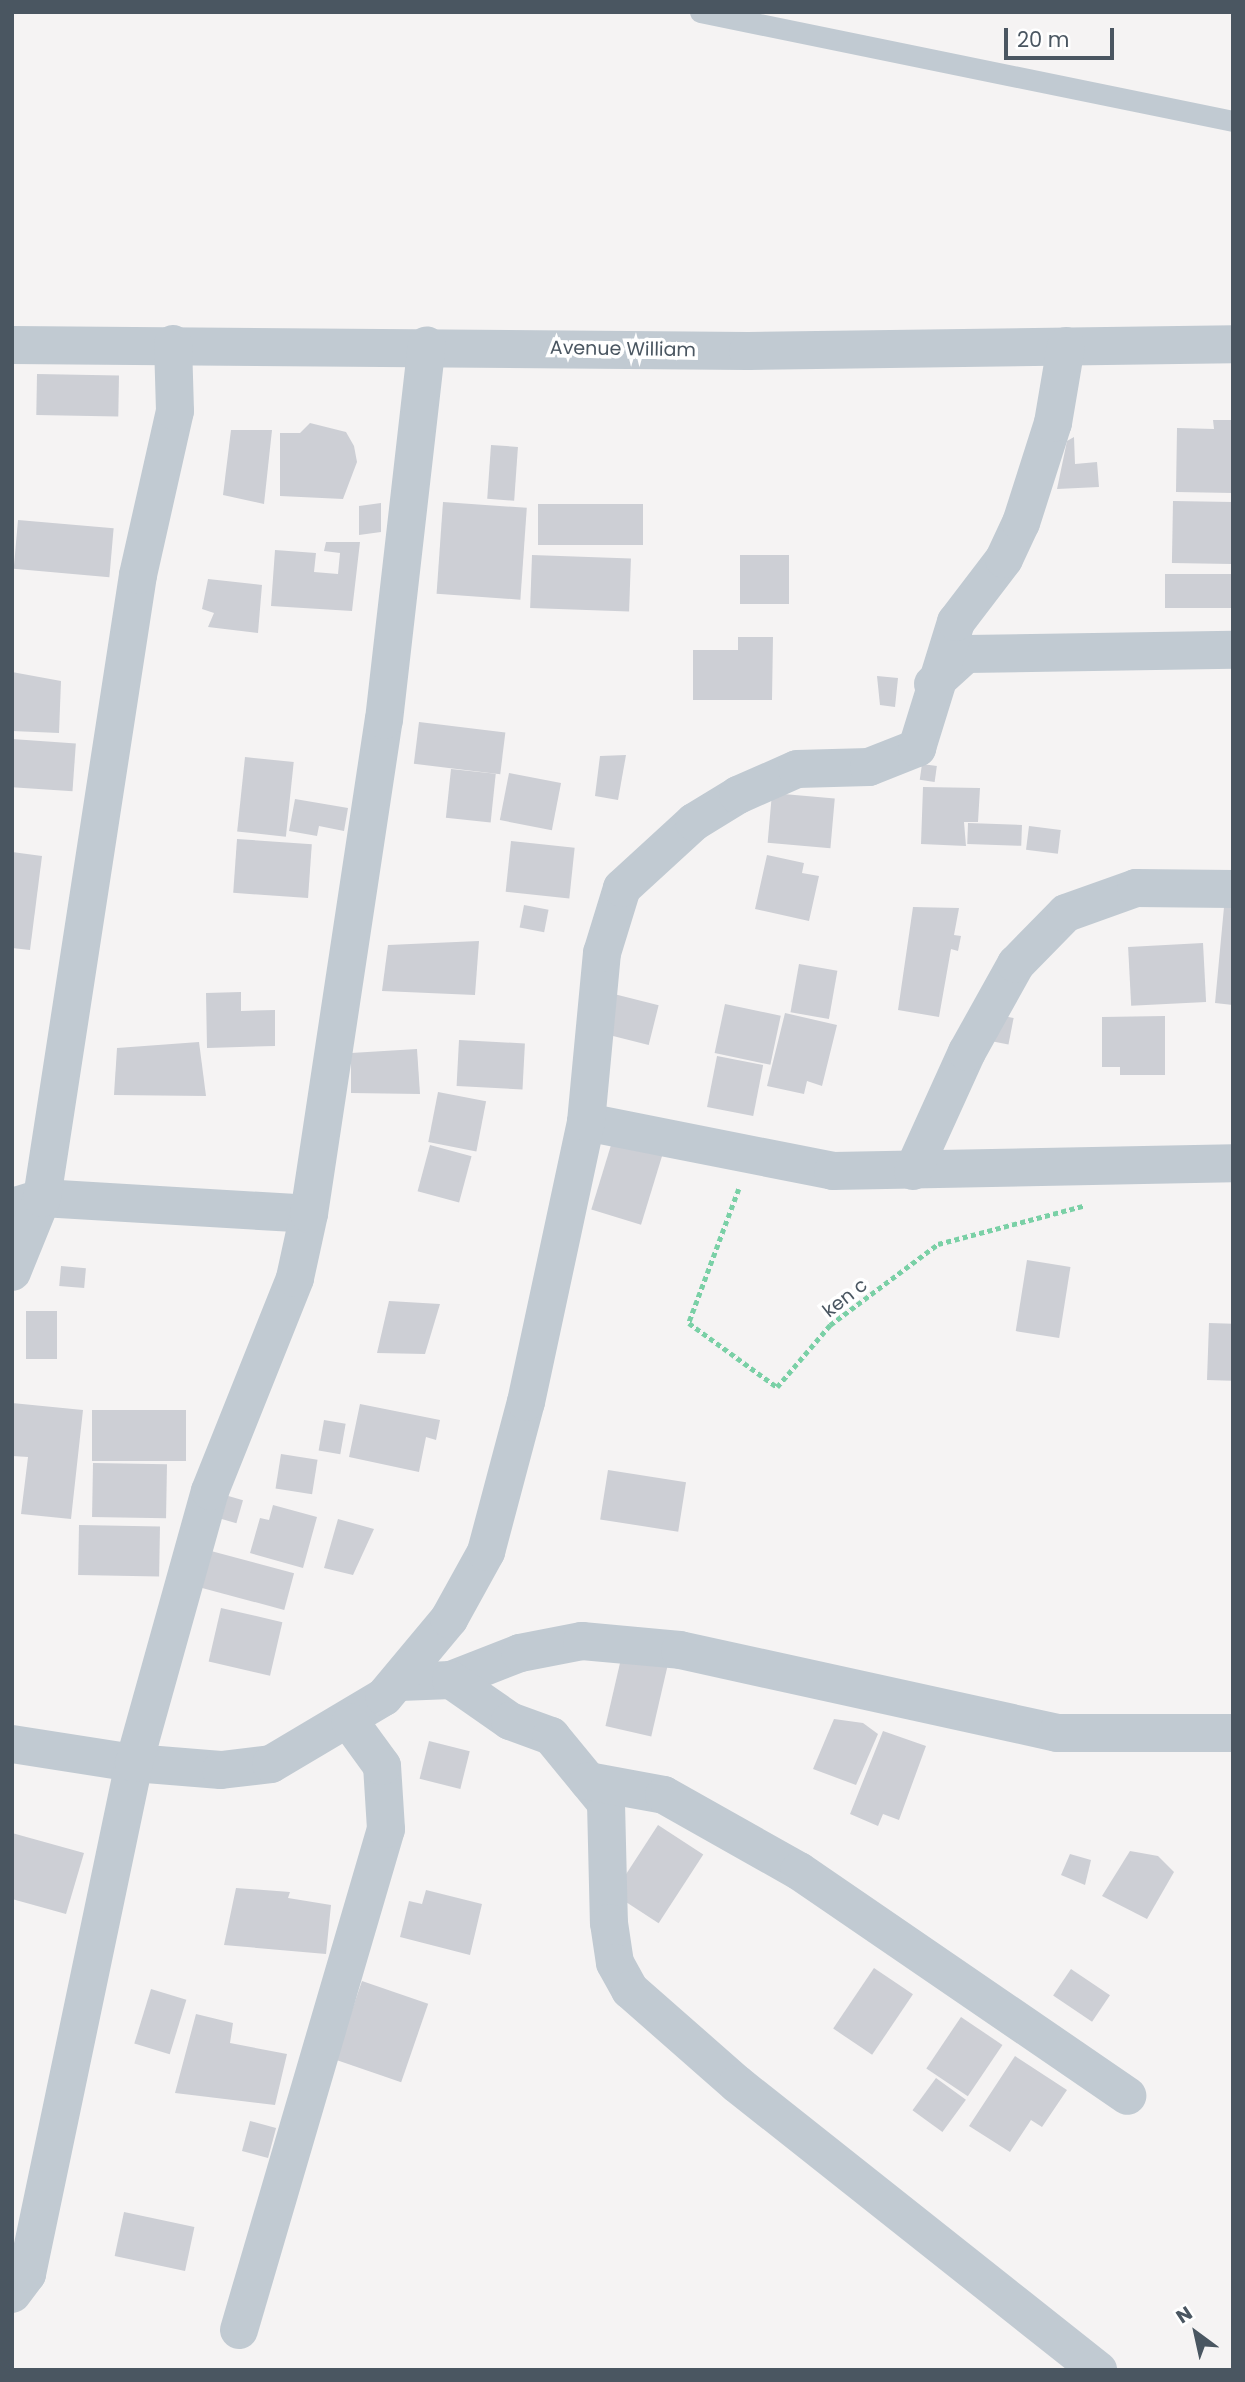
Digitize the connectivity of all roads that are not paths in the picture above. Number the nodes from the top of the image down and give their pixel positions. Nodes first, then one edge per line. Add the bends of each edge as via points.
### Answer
1 (700, 12) edge
2 (1233, 121) edge
3 (173, 344) junction
4 (1233, 344) edge
5 (12, 345) edge
6 (427, 345) junction
7 (1066, 346) junction
8 (1233, 650) edge
9 (932, 686) junction
10 (1233, 889) edge
11 (586, 1122) junction
12 (1233, 1163) edge
13 (913, 1171) junction
14 (27, 1202) edge
15 (309, 1214) junction
16 (12, 1272) edge
17 (451, 1680) junction
18 (400, 1682) junction
19 (350, 1722) junction
20 (1233, 1733) edge
21 (12, 1744) edge
22 (134, 1763) junction
23 (588, 1781) junction
24 (1127, 2096) dead end
25 (12, 2294) edge
26 (239, 2330) dead end
27 (1098, 2370) edge

1 - 2 lane
3 - 5 street, Avenue William
3 - 6 street, Avenue William
3 - 14 street via 175,411 138,575
4 - 7 street, Avenue William
6 - 7 street, Avenue William via 748,351
6 - 15 street via 384,720
7 - 9 street via 1053,424 1021,523 1004,559 956,622
8 - 9 street via 966,654
9 - 11 street via 926,734 906,757 869,767 797,769 738,795 694,822 622,888 602,953
10 - 13 street via 1136,888 1066,914 1017,964 967,1052
11 - 13 street via 750,1159 833,1171
11 - 18 street via 526,1402 486,1552 449,1619
12 - 13 street
14 - 15 street
14 - 16 street
15 - 22 street via 295,1278 210,1491
17 - 18 street
17 - 20 street via 520,1653 582,1641 680,1650 1057,1733
17 - 23 street via 510,1721 551,1737
18 - 19 street
19 - 22 street via 271,1764 221,1770
19 - 26 street via 382,1766 386,1829
21 - 22 street
22 - 25 street via 27,2274
23 - 24 street via 664,1795 788,1864
23 - 27 street via 606,1803 608,1923 615,1963 630,1990 737,2084

